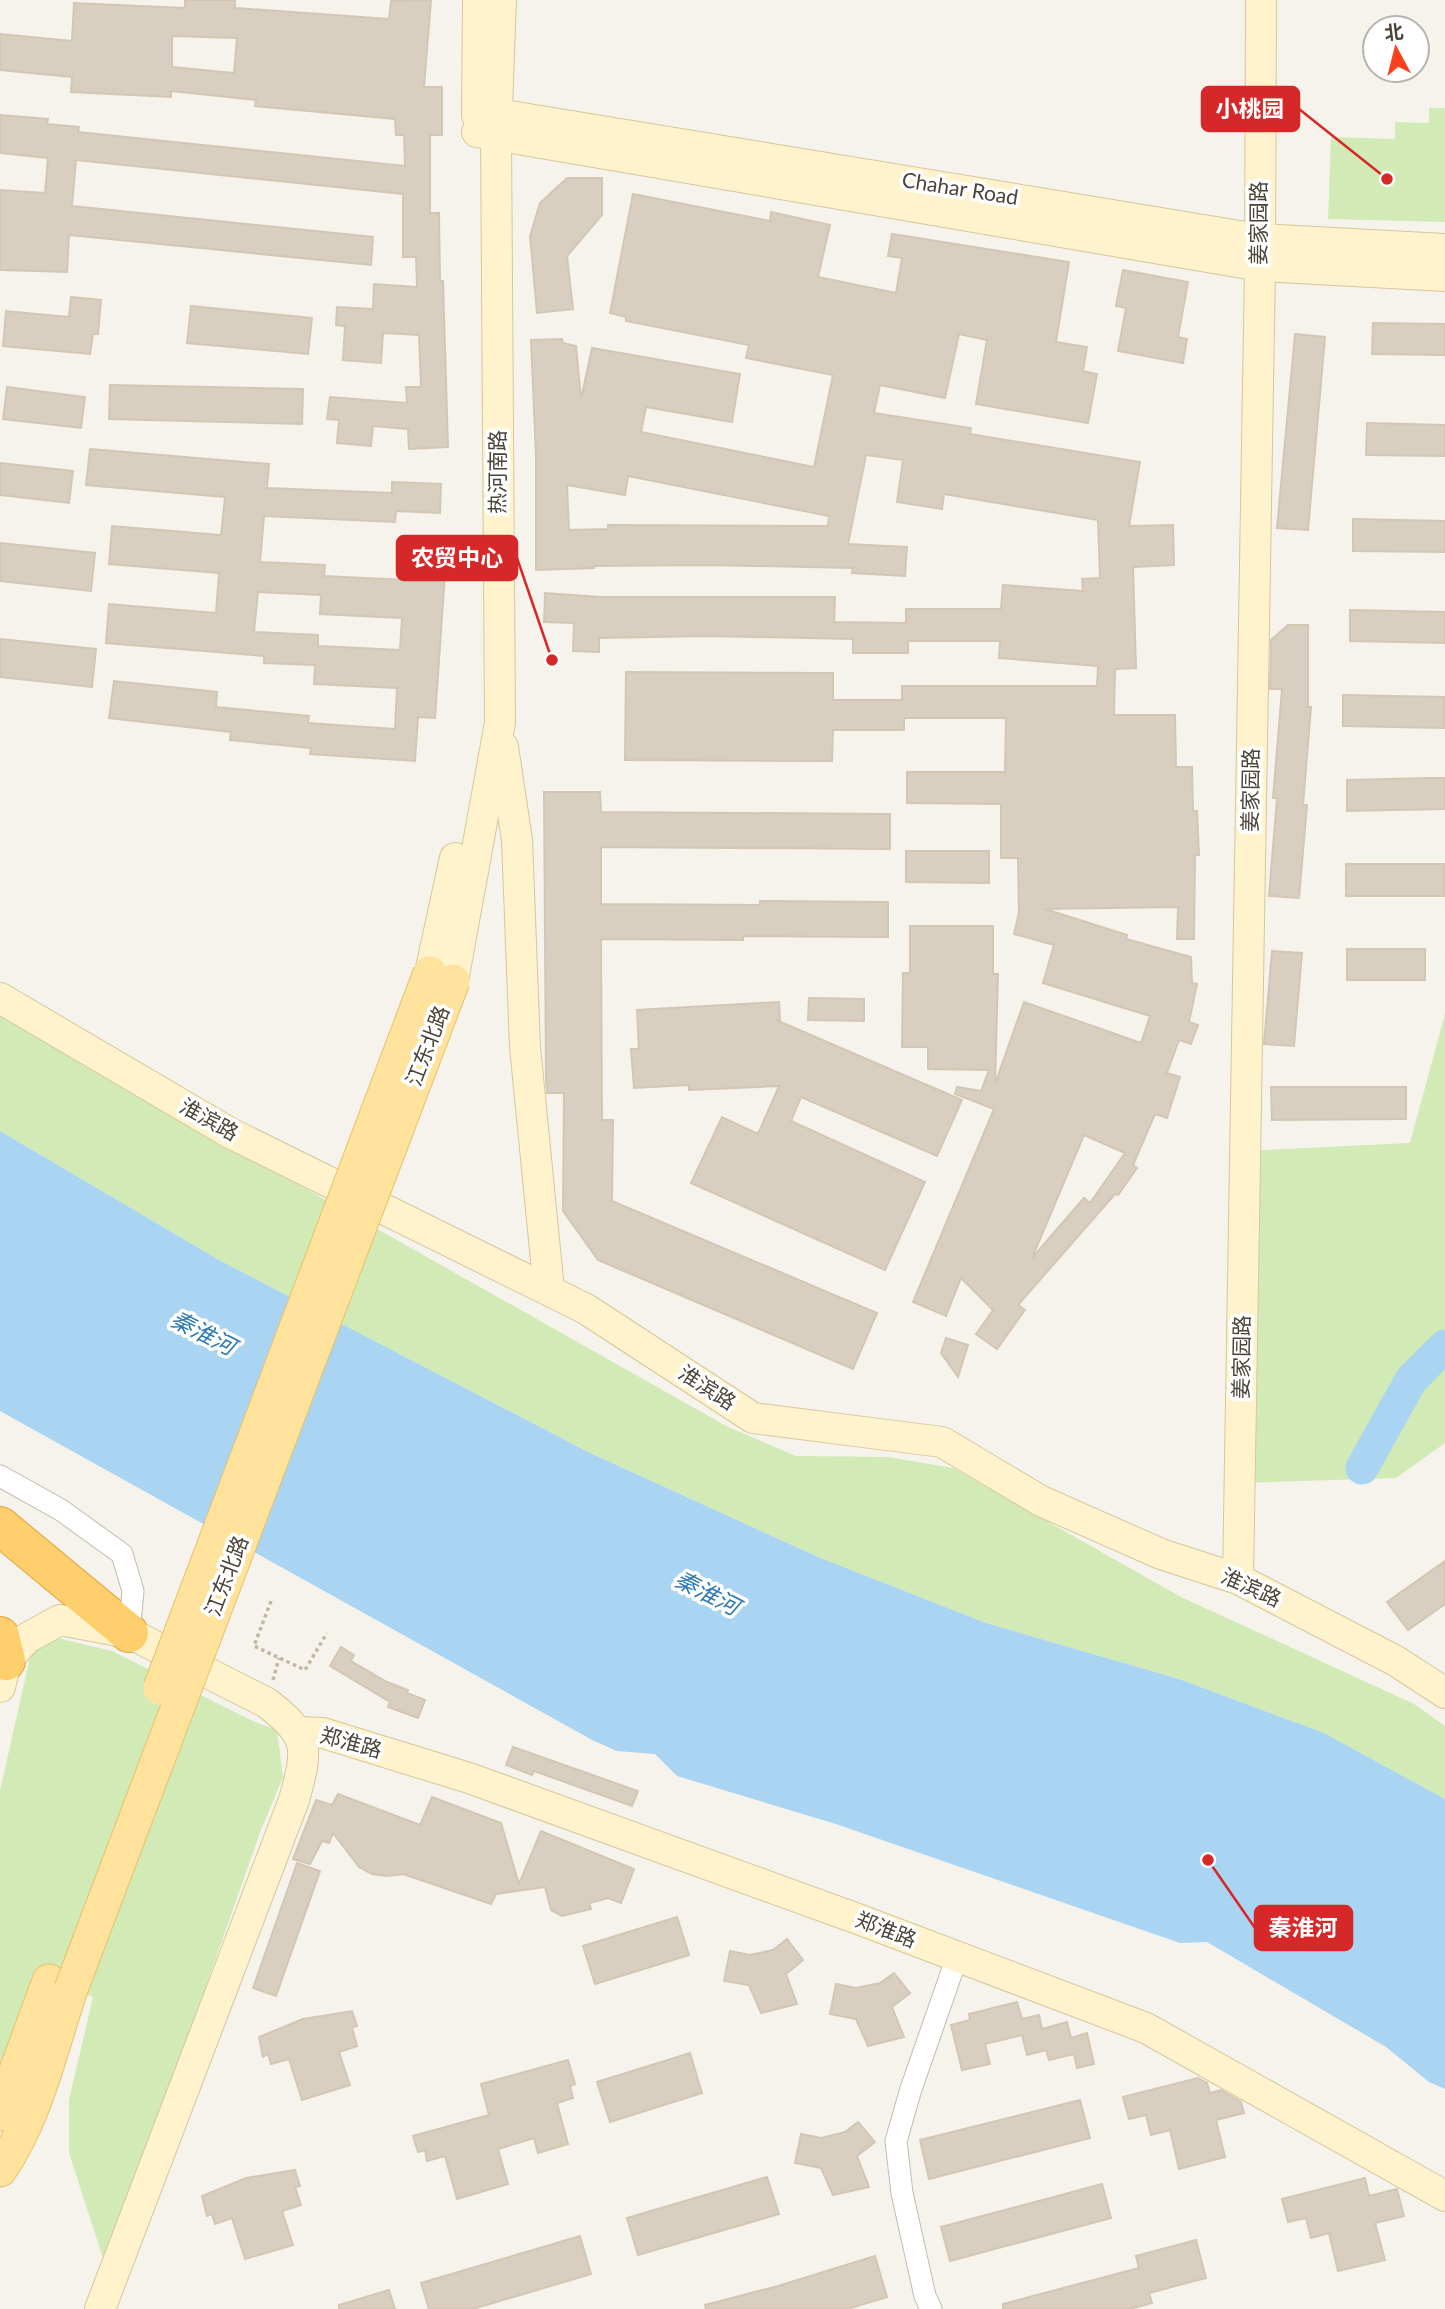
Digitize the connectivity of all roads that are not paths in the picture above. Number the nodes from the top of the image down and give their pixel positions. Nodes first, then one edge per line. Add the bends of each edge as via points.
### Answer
1 (478, 0) edge
2 (501, 0) edge
3 (1261, 0) edge
4 (487, 123) junction
5 (1445, 249) edge
6 (1259, 252) junction
7 (1445, 276) edge
8 (500, 723) junction
9 (442, 977) junction
10 (0, 998) edge
11 (549, 1290) junction
12 (0, 1476) edge
13 (0, 1527) edge
14 (1238, 1579) junction
15 (129, 1633) junction
16 (2, 1661) edge
17 (1445, 1693) edge
18 (299, 1732) junction
19 (957, 1957) junction
20 (60, 1985) junction
21 (0, 2114) edge
22 (0, 2170) edge
23 (1445, 2196) edge
24 (100, 2308) edge
25 (931, 2309) edge

1 - 4 main road, 热河南路
2 - 4 main road, 热河南路
3 - 6 main road, 姜家园路
4 - 6 main road, Chahar Road
4 - 8 main road, 热河南路
4 - 9 main road, 热河南路 via 485,722
5 - 6 main road, Chahar Road
6 - 7 main road, Chahar Road
6 - 14 main road, 姜家园路
8 - 9 main road, 热河南路
8 - 11 main road via 517,841 526,1047
9 - 20 main road, 江东北路, bridge
10 - 11 main road, 淮滨路 via 230,1133
11 - 14 main road, 淮滨路 via 586,1309 753,1418 942,1442 1041,1502 1161,1555
12 - 15 street via 61,1510 122,1554 133,1591
13 - 15 highway
14 - 17 main road, 淮滨路 via 1396,1661
15 - 16 main road via 60,1620 27,1638
15 - 18 main road via 267,1703
18 - 19 main road, 郑淮路 via 323,1733 468,1778
18 - 24 main road via 304,1763 294,1800
19 - 23 main road, 郑淮路 via 1146,2028
19 - 25 street via 896,2141 902,2193
20 - 21 main road, 江东北路
20 - 22 main road, 江东北路 via 35,2096

